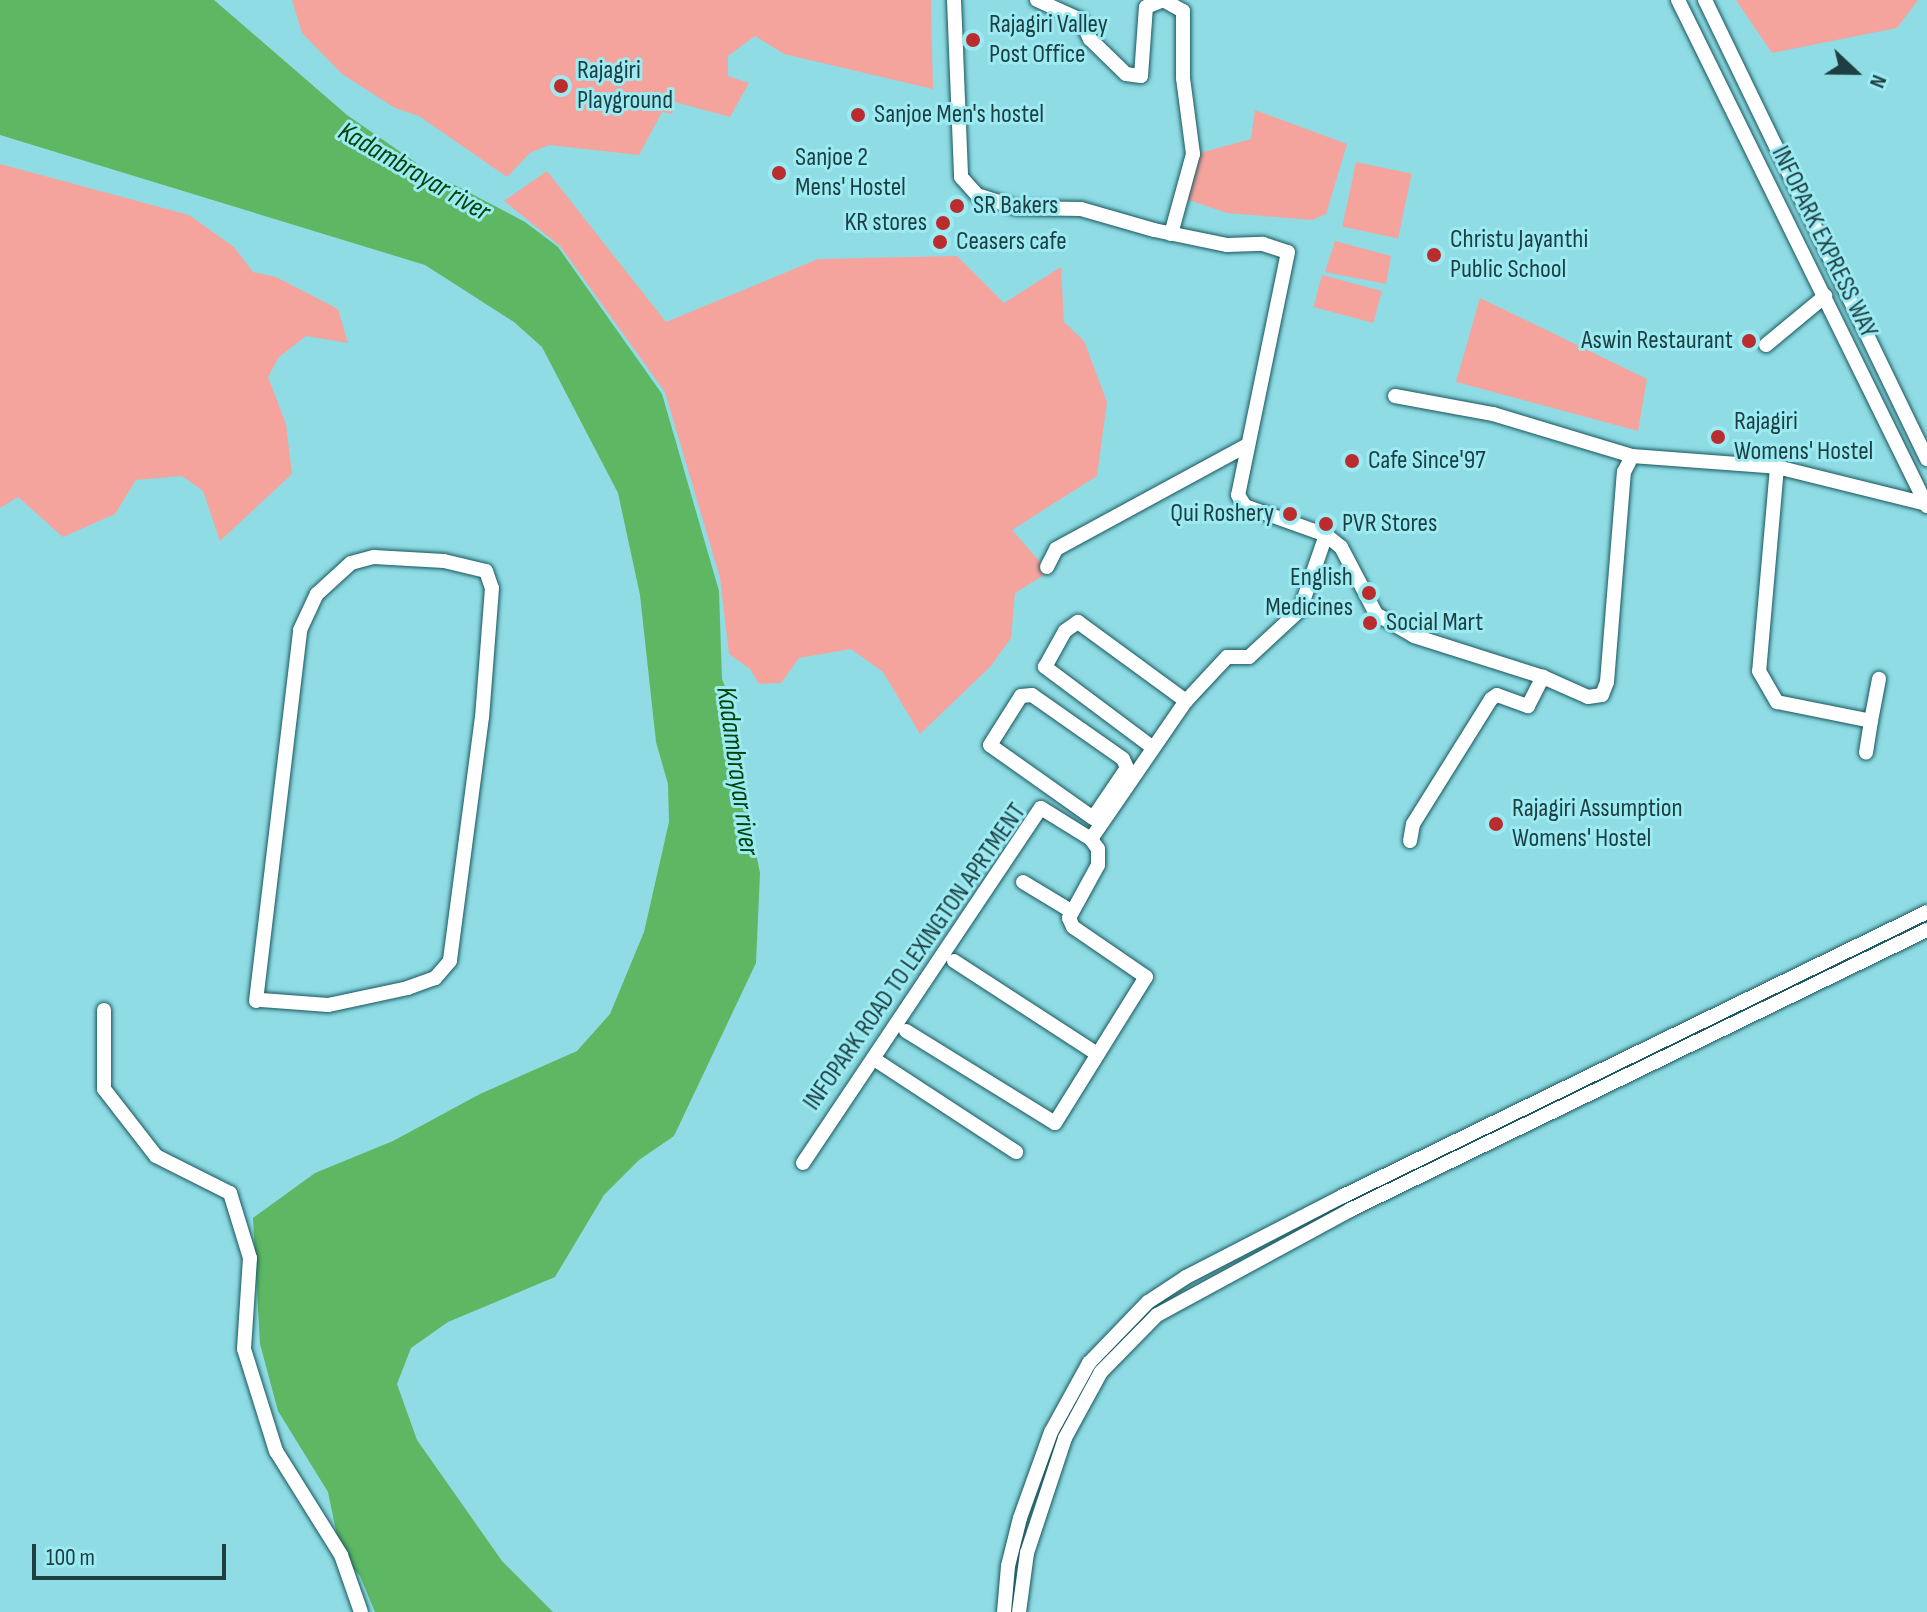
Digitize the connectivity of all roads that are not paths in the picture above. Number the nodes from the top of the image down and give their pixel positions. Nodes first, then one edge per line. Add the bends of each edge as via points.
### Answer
1 (954, 0) edge
2 (1037, 0) edge
3 (1678, 0) edge
4 (1705, 0) edge
5 (1171, 234) junction
6 (1825, 296) junction
7 (1766, 345) dead end
8 (1395, 396) dead end
9 (1246, 446) junction
10 (1632, 456) junction
11 (1927, 459) edge
12 (1777, 467) junction
13 (1926, 505) edge
14 (1326, 535) junction
15 (1047, 567) dead end
16 (1543, 677) junction
17 (1879, 679) dead end
18 (1186, 701) junction
19 (1871, 721) junction
20 (1152, 747) junction
21 (1866, 753) dead end
22 (1097, 821) junction
23 (1091, 839) junction
24 (1410, 841) dead end
25 (1023, 882) dead end
26 (1071, 911) junction
27 (1927, 912) edge
28 (1927, 930) edge
29 (954, 961) dead end
30 (259, 1000) joint
31 (104, 1010) dead end
32 (906, 1031) dead end
33 (1097, 1054) junction
34 (874, 1059) junction
35 (1016, 1152) dead end
36 (803, 1163) dead end
37 (361, 1612) edge
38 (1004, 1612) edge
39 (1019, 1612) edge

1 - 5 street via 961,177 977,195 1017,208 1081,209
2 - 5 street via 1081,20 1099,48 1126,74 1141,76 1146,7 1163,0 1183,11 1183,78 1193,154
3 - 6 street, INFOPARK EXPRESS WAY
4 - 11 street, INFOPARK EXPRESS WAY
5 - 9 street via 1227,245 1263,244 1288,252
6 - 7 street
6 - 13 street, INFOPARK EXPRESS WAY
8 - 10 street via 1493,414
9 - 14 street via 1237,484 1242,503
9 - 15 street via 1056,549
10 - 12 street
10 - 16 street via 1624,472 1602,695 1588,697
12 - 13 street
12 - 19 street via 1758,651 1764,687 1777,702
14 - 16 street via 1341,547 1376,614 1414,636
14 - 18 street via 1300,610 1249,657 1227,657
16 - 24 street via 1528,706 1497,695 1491,699 1413,824
17 - 19 street
18 - 20 street
18 - 20 street via 1078,622 1065,631 1045,667
19 - 21 street
20 - 22 street
22 - 22 street via 990,745 1021,696 1032,695 1123,759 1127,768
22 - 23 street
23 - 26 street via 1098,849 1098,865
23 - 34 street, INFOPARK ROAD TO LEXINGTON APRTMENT via 1041,808
25 - 26 street
26 - 33 street via 1073,927 1146,977
27 - 38 street via 1343,1196 1148,1302 1089,1363 1051,1432 1020,1518
28 - 39 street via 1350,1210 1157,1315 1101,1372 1065,1438 1027,1553
29 - 33 street
30 - 30 street via 300,630 317,594 351,563 374,557 444,561 486,571 492,588 482,717 450,961 435,978 341,1002
31 - 37 street via 104,1089 156,1156 230,1193 250,1258 244,1349 276,1451 341,1555
32 - 33 street via 1055,1123
34 - 35 street
34 - 36 street, INFOPARK ROAD TO LEXINGTON APRTMENT

